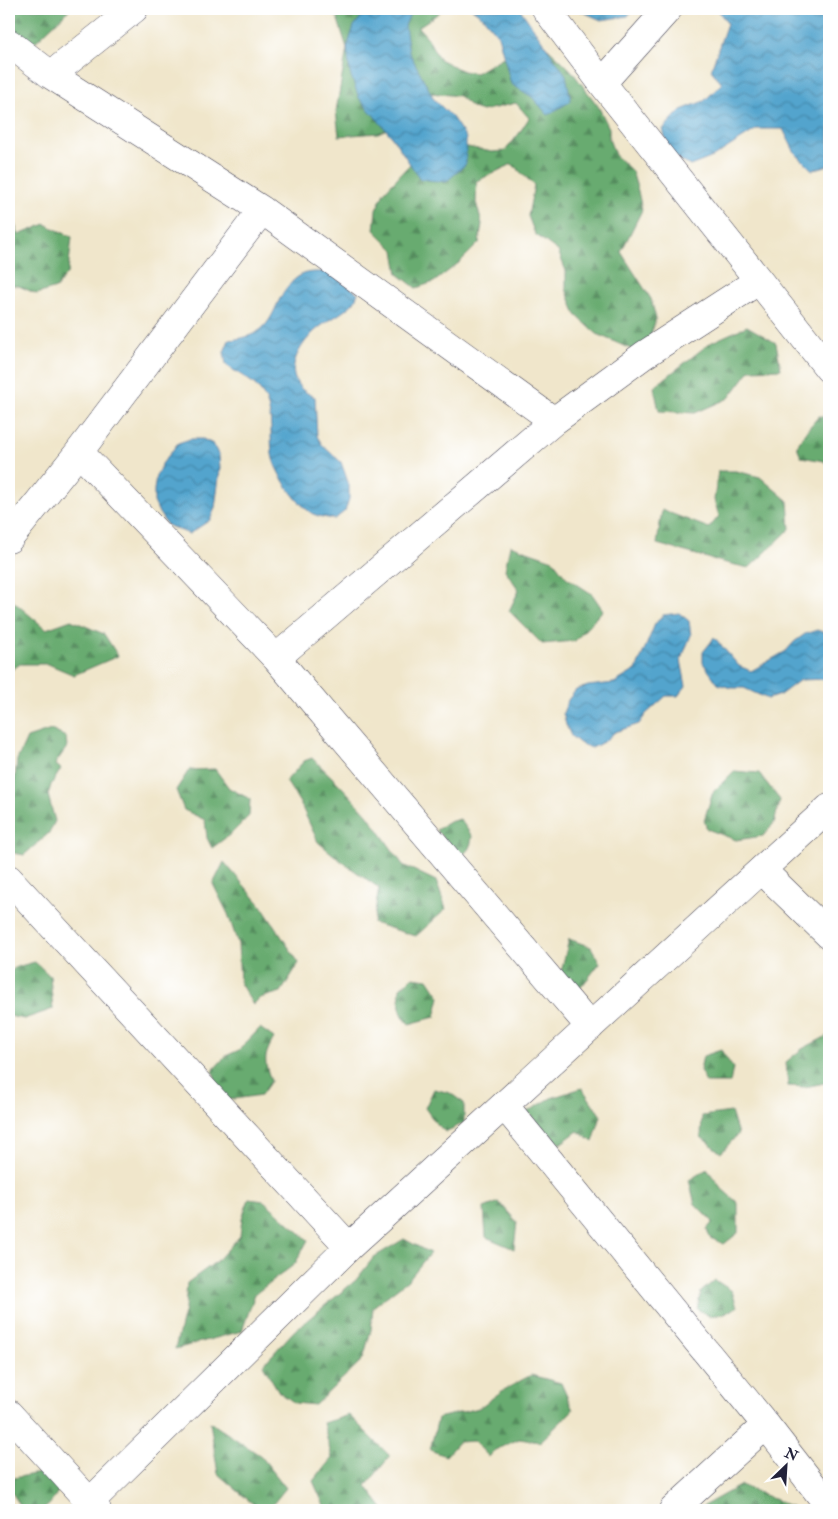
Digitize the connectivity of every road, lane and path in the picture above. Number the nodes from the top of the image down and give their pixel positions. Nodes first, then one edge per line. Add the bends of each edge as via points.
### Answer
1 (134, 9) edge
2 (546, 9) edge
3 (668, 9) edge
4 (9, 43) edge
5 (52, 75) junction
6 (602, 83) junction
7 (262, 210) junction
8 (758, 281) junction
9 (829, 369) edge
10 (554, 420) junction
11 (79, 452) junction
12 (9, 539) edge
13 (276, 658) junction
14 (829, 808) edge
15 (762, 870) junction
16 (9, 879) edge
17 (829, 935) edge
18 (590, 1026) junction
19 (504, 1105) junction
20 (349, 1247) junction
21 (9, 1414) edge
22 (766, 1425) junction
23 (94, 1506) edge
24 (829, 1506) edge
25 (673, 1510) edge

1 - 5 street
2 - 6 street
3 - 6 street
4 - 5 street
5 - 7 street
6 - 8 street
7 - 10 street
7 - 11 street
8 - 9 street
8 - 10 street via 644,355
10 - 13 street
11 - 12 street
11 - 13 street
13 - 18 street
14 - 15 street
15 - 17 street
15 - 18 street
16 - 20 street
18 - 19 street
19 - 20 street
19 - 22 street
20 - 23 street
21 - 23 street
22 - 24 street
22 - 25 street

